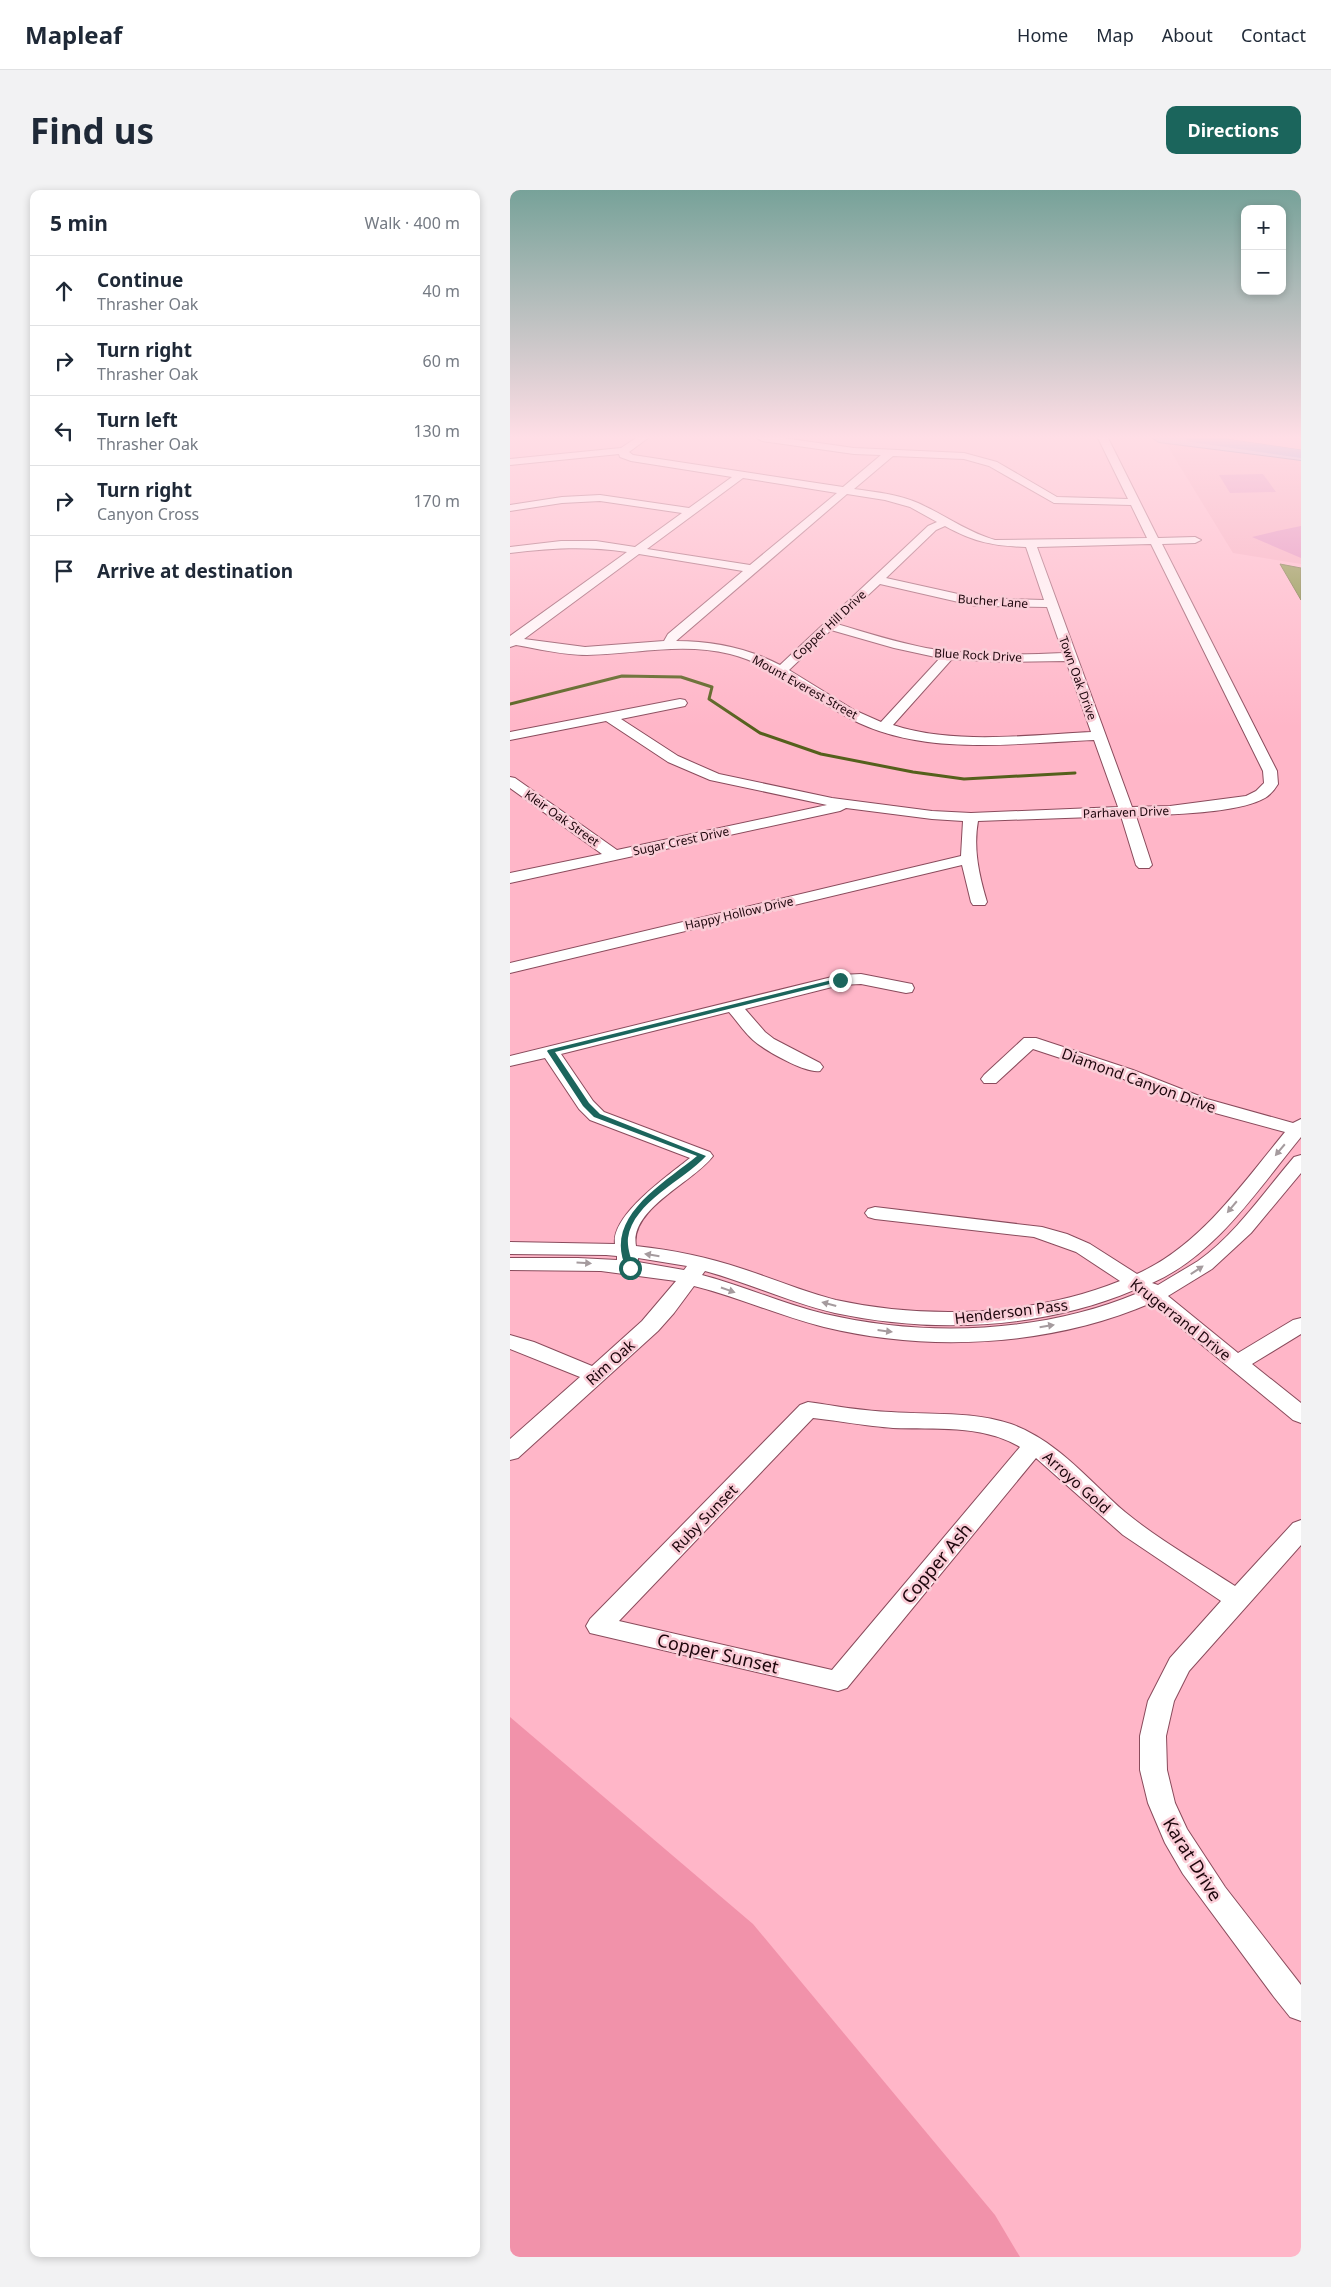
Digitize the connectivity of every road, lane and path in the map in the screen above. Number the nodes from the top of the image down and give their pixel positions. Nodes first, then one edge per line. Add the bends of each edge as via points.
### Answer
1 (658, 534) edge
2 (794, 534) edge
3 (925, 534) edge
4 (971, 534) edge
5 (1150, 534) edge
6 (1153, 540) junction
7 (1195, 540) dead end
8 (1030, 544) junction
9 (638, 549) junction
10 (510, 550) edge
11 (753, 569) junction
12 (878, 580) junction
13 (1051, 604) junction
14 (829, 626) junction
15 (511, 641) edge
16 (669, 644) junction
17 (949, 655) junction
18 (1071, 658) junction
19 (780, 672) junction
20 (680, 703) dead end
21 (609, 717) junction
22 (884, 727) junction
23 (510, 736) edge
24 (1099, 736) junction
25 (510, 781) edge
26 (852, 805) junction
27 (1127, 812) junction
28 (971, 817) junction
29 (614, 855) junction
30 (968, 859) junction
31 (1144, 865) dead end
32 (510, 878) edge
33 (979, 902) dead end
34 (510, 968) edge
35 (906, 988) dead end
36 (732, 1006) junction
37 (550, 1051) junction
38 (510, 1061) edge
39 (814, 1067) dead end
40 (990, 1080) dead end
41 (1300, 1129) edge
42 (1301, 1161) edge
43 (875, 1212) dead end
44 (510, 1248) edge
45 (627, 1259) junction
46 (510, 1264) edge
47 (694, 1270) junction
48 (1135, 1283) junction
49 (1154, 1295) junction
50 (1301, 1325) edge
51 (510, 1342) edge
52 (1238, 1363) junction
53 (595, 1375) junction
54 (808, 1410) joint
55 (1301, 1414) edge
56 (1034, 1445) junction
57 (510, 1452) edge
58 (1301, 1529) edge
59 (1237, 1598) junction
60 (599, 1626) joint
61 (838, 1681) joint
62 (1301, 2007) edge

1 - 9 street
2 - 11 street
3 - 12 street, Copper Hill Drive
4 - 8 street via 982,540
5 - 6 street, Parhaven Drive
6 - 7 street
6 - 8 street
6 - 27 street, Parhaven Drive via 1272,777 1267,789 1250,798 1200,807
8 - 13 street, Town Oak Drive
9 - 10 street via 570,543
9 - 11 street
9 - 15 street
11 - 16 street via 672,637
12 - 13 street, Bucher Lane via 976,602
12 - 14 street, Copper Hill Drive
13 - 18 street, Town Oak Drive
14 - 17 street, Blue Rock Drive
14 - 19 street, Copper Hill Drive
15 - 16 street, Mount Everest Street via 578,651
16 - 19 street, Mount Everest Street via 735,652
17 - 18 street, Blue Rock Drive
17 - 22 street
18 - 24 street, Town Oak Drive
19 - 22 street, Mount Everest Street via 846,712
20 - 21 street
21 - 23 street
21 - 26 street, Parhaven Drive via 673,759 699,771 734,782
22 - 24 street, Mount Everest Street via 935,737 972,739
24 - 27 street, Town Oak Drive
25 - 29 street, Kleir Oak Street
26 - 28 street, Parhaven Drive
26 - 29 street, Sugar Crest Drive
27 - 28 street, Parhaven Drive
27 - 31 street, Town Oak Drive
28 - 30 street via 967,833
29 - 32 street, Sugar Crest Drive
30 - 33 street
30 - 34 street, Happy Hollow Drive
35 - 36 street via 866,980 840,980
36 - 37 street
36 - 39 street via 768,1044
37 - 38 street
37 - 45 street via 597,1116 702,1156 637,1212 624,1238
40 - 41 street, Diamond Canyon Drive via 1030,1042 1127,1074 1200,1103
41 -> 48 street, Henderson Pass via 1204,1239
49 -> 42 street, Henderson Pass via 1196,1271 1225,1248
43 - 48 street, Krugerrand Drive via 1048,1234 1083,1248
44 - 45 street, Henderson Pass via 584,1247
46 -> 45 street, Henderson Pass
45 - 47 street, Henderson Pass
48 -> 47 street, Henderson Pass via 1078,1303 1010,1314 938,1318 906,1317 837,1306
47 -> 49 street, Henderson Pass via 792,1312 828,1322 938,1335 1016,1331 1088,1319
47 - 53 street, Rim Oak via 667,1308
48 - 49 street, Krugerrand Drive
49 - 52 street, Krugerrand Drive
50 - 52 street
51 - 53 street
52 - 55 street, Krugerrand Drive
53 - 57 street, Rim Oak
54 - 56 street, Arroyo Gold via 888,1420 978,1424 1004,1430
54 - 60 street, Ruby Sunset
56 - 59 street, Arroyo Gold via 1059,1462 1117,1518
56 - 61 street, Copper Ash
58 - 59 street, Karat Drive
59 - 62 street, Karat Drive via 1168,1681 1155,1718 1154,1779 1159,1800 1178,1842 1214,1895
60 - 61 street, Copper Sunset

